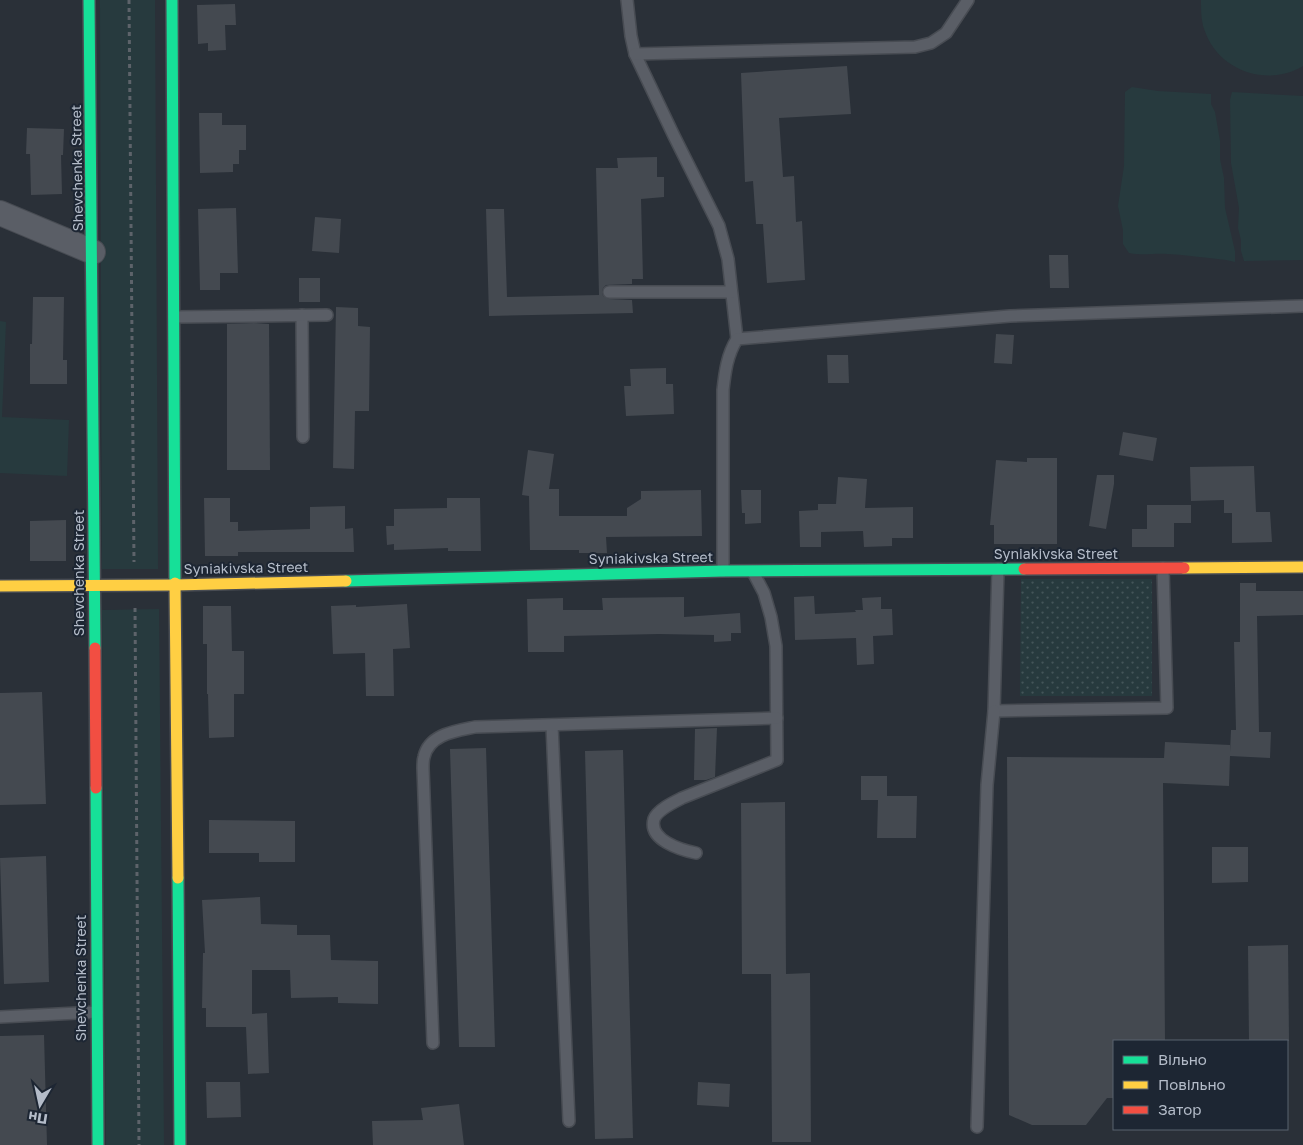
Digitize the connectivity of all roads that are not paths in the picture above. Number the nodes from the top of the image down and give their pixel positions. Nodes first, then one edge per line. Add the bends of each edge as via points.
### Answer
1 (89, 0) edge
2 (172, 0) edge
3 (627, 0) edge
4 (968, 0) edge
5 (635, 54) junction
6 (0, 212) edge
7 (93, 252) junction
8 (609, 292) dead end
9 (731, 292) junction
10 (1303, 306) edge
11 (302, 315) junction
12 (327, 315) dead end
13 (174, 317) junction
14 (737, 339) junction
15 (304, 437) dead end
16 (1303, 567) edge
17 (1164, 568) junction
18 (998, 569) junction
19 (752, 570) junction
20 (723, 571) junction
21 (175, 585) junction
22 (0, 586) edge
23 (94, 586) junction
24 (994, 710) junction
25 (777, 718) junction
26 (552, 725) junction
27 (696, 853) dead end
28 (97, 1012) junction
29 (0, 1017) edge
30 (433, 1042) dead end
31 (570, 1121) dead end
32 (978, 1127) dead end
33 (98, 1145) edge
34 (180, 1145) edge

1 - 7 main road, Shevchenka Street
2 - 13 main road
3 - 5 lane
4 - 5 lane via 946,33 931,43 915,47
5 - 9 lane via 719,226 728,259
6 - 7 street
7 - 23 main road, Shevchenka Street
8 - 9 lane
9 - 14 lane
10 - 14 lane via 1010,316
11 - 12 lane
11 - 13 lane
11 - 15 lane
13 - 21 main road
14 - 20 lane via 725,368 723,390
16 - 17 main road, Syniakivska Street
17 - 18 main road, Syniakivska Street
17 - 24 lane via 1167,708
18 - 19 main road, Syniakivska Street
18 - 24 lane
19 - 20 main road, Syniakivska Street
19 - 25 lane via 764,593 773,627
20 - 21 main road, Syniakivska Street
21 - 23 main road, Syniakivska Street
21 - 34 main road
22 - 23 main road, Syniakivska Street
23 - 28 main road, Shevchenka Street
24 - 32 lane via 987,785
25 - 26 lane
25 - 27 lane via 777,760 682,798 654,819 658,837 680,850
26 - 30 lane via 475,727 448,733 427,747 423,768
26 - 31 lane
28 - 29 lane
28 - 33 main road, Shevchenka Street

